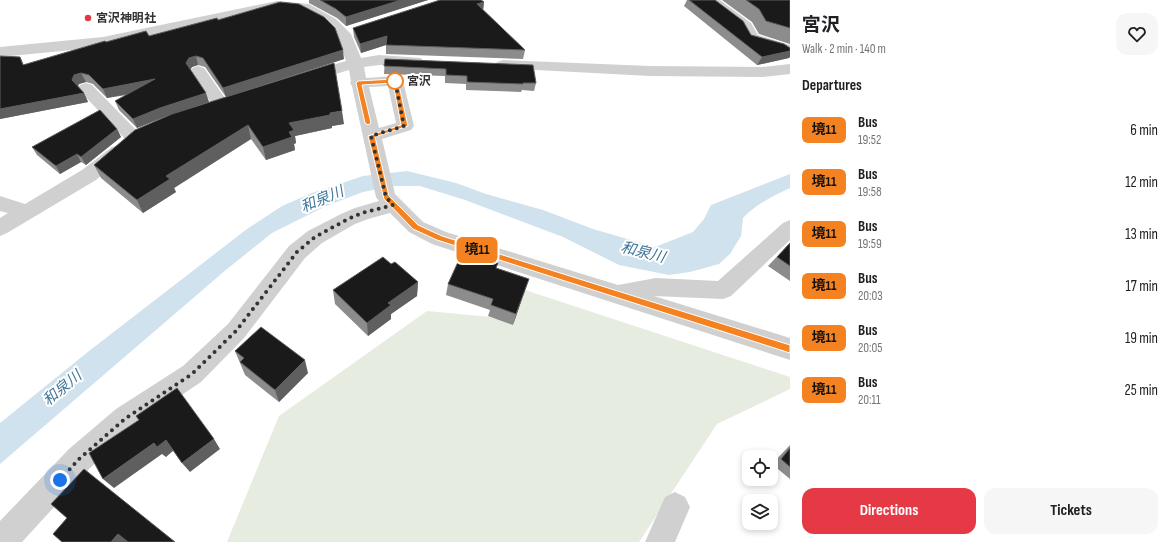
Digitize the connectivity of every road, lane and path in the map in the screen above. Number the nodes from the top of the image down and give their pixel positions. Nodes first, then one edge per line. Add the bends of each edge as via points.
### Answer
1 (711, 0) edge
2 (359, 29) edge
3 (344, 34) junction
4 (0, 52) edge
5 (790, 52) edge
6 (428, 62) edge
7 (355, 63) junction
8 (491, 64) edge
9 (790, 69) edge
10 (198, 71) dead end
11 (358, 83) junction
12 (289, 84) edge
13 (86, 88) dead end
14 (221, 105) edge
15 (371, 136) junction
16 (389, 201) junction
17 (0, 203) edge
18 (26, 212) junction
19 (0, 228) edge
20 (790, 228) edge
21 (616, 294) junction
22 (790, 349) edge
23 (675, 507) dead end
24 (1, 542) edge
25 (660, 542) edge

1 - 5 street via 746,26 752,38 785,48
2 - 3 street
3 - 4 street via 331,22 304,7 276,5 103,42
3 - 7 street
6 - 7 street via 379,60
7 - 11 street
7 - 12 street
8 - 9 street via 650,71 764,72
10 - 14 street
11 - 15 street
11 - 15 street via 395,81 404,126
13 - 18 street via 140,136 89,175
15 - 16 street
16 - 21 street via 416,227 439,238
16 - 24 street via 315,237 297,252 236,331 198,369 126,418 79,459
17 - 18 street
18 - 19 street
20 - 21 street via 723,290 656,287
21 - 22 street
23 - 25 street

